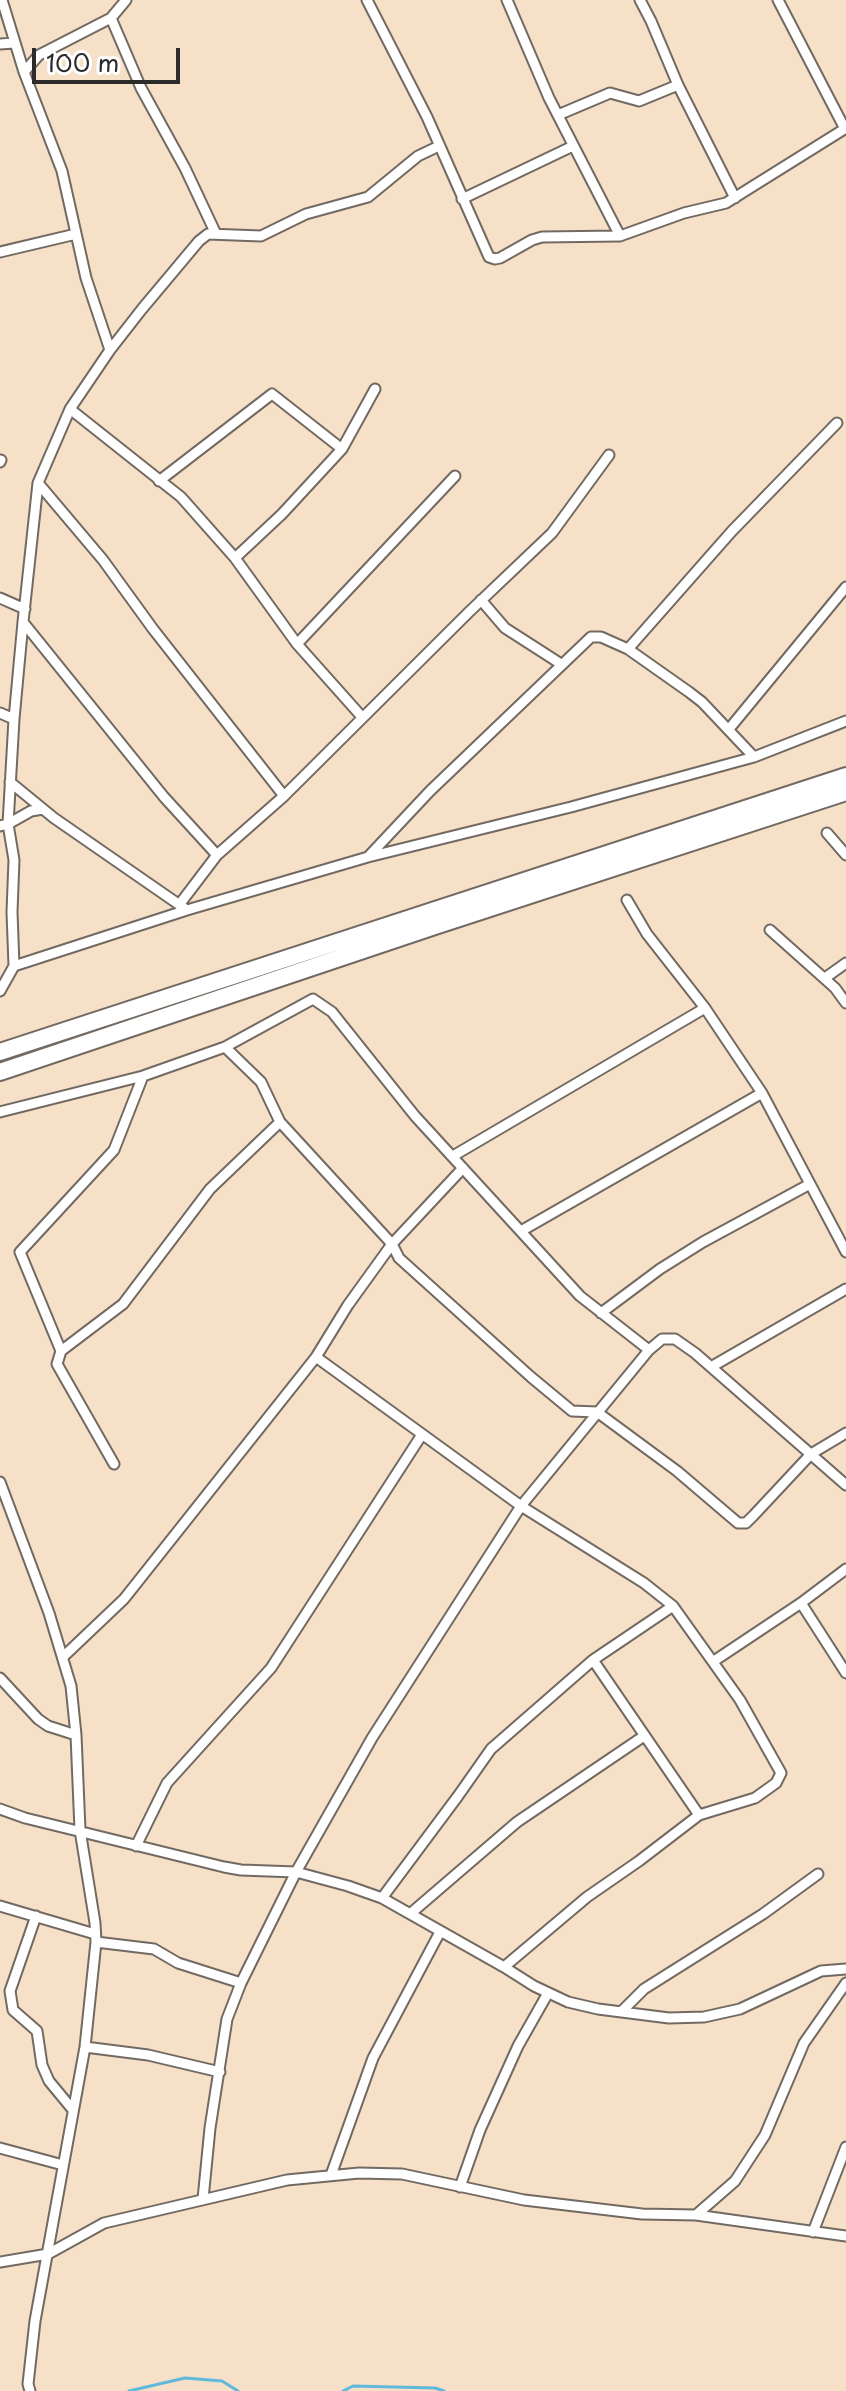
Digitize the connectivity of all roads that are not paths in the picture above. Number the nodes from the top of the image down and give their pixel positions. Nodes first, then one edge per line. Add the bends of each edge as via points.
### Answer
1 (2, 0) edge
2 (126, 0) edge
3 (367, 0) edge
4 (507, 0) edge
5 (640, 0) edge
6 (778, 0) edge
7 (111, 18) junction
8 (14, 43) junction
9 (0, 44) edge
10 (24, 72) junction
11 (678, 85) junction
12 (558, 115) junction
13 (846, 129) edge
14 (439, 146) junction
15 (573, 146) junction
16 (735, 198) junction
17 (462, 199) junction
18 (76, 234) junction
19 (216, 234) junction
20 (620, 236) junction
21 (0, 252) edge
22 (110, 350) junction
23 (375, 389) dead end
24 (70, 409) junction
25 (837, 423) dead end
26 (342, 449) junction
27 (609, 455) dead end
28 (455, 476) dead end
29 (159, 481) junction
30 (38, 483) junction
31 (235, 558) junction
32 (846, 587) edge
33 (0, 598) edge
34 (481, 600) junction
35 (25, 609) junction
36 (23, 622) junction
37 (297, 644) junction
38 (628, 649) junction
39 (561, 664) junction
40 (0, 713) edge
41 (362, 717) junction
42 (14, 719) junction
43 (846, 721) edge
44 (729, 729) junction
45 (754, 757) junction
46 (846, 776) edge
47 (10, 782) junction
48 (846, 792) edge
49 (284, 796) junction
50 (43, 809) junction
51 (4, 825) edge
52 (827, 833) dead end
53 (217, 855) junction
54 (846, 855) edge
55 (368, 857) junction
56 (627, 900) dead end
57 (183, 907) junction
58 (770, 930) dead end
59 (846, 963) edge
60 (14, 966) junction
61 (825, 978) junction
62 (0, 991) edge
63 (846, 1003) edge
64 (705, 1008) junction
65 (225, 1047) junction
66 (0, 1052) edge
67 (0, 1072) edge
68 (143, 1076) junction
69 (762, 1093) junction
70 (0, 1112) edge
71 (280, 1122) junction
72 (453, 1156) junction
73 (463, 1168) junction
74 (810, 1184) junction
75 (521, 1231) junction
76 (392, 1244) junction
77 (846, 1252) edge
78 (846, 1289) edge
79 (601, 1313) junction
80 (649, 1350) junction
81 (61, 1351) junction
82 (316, 1357) junction
83 (711, 1367) junction
84 (597, 1412) junction
85 (846, 1433) edge
86 (421, 1436) junction
87 (811, 1454) junction
88 (114, 1464) dead end
89 (0, 1482) edge
90 (846, 1485) edge
91 (521, 1506) junction
92 (846, 1569) edge
93 (801, 1603) junction
94 (673, 1606) junction
95 (63, 1657) junction
96 (593, 1660) junction
97 (714, 1661) junction
98 (846, 1673) edge
99 (0, 1678) edge
100 (76, 1735) junction
101 (644, 1736) junction
102 (0, 1809) edge
103 (699, 1815) junction
104 (80, 1830) junction
105 (136, 1846) junction
106 (296, 1872) junction
107 (818, 1874) dead end
108 (382, 1898) junction
109 (0, 1906) edge
110 (410, 1914) junction
111 (36, 1916) junction
112 (440, 1932) junction
113 (95, 1938) junction
114 (504, 1967) junction
115 (846, 1969) edge
116 (241, 1983) junction
117 (846, 1983) edge
118 (548, 1993) junction
119 (621, 2012) junction
120 (85, 2047) junction
121 (220, 2072) junction
122 (73, 2110) junction
123 (846, 2147) edge
124 (0, 2148) edge
125 (63, 2165) junction
126 (331, 2175) junction
127 (460, 2187) junction
128 (203, 2199) junction
129 (696, 2215) junction
130 (813, 2232) junction
131 (846, 2236) edge
132 (48, 2254) junction
133 (0, 2262) edge
134 (29, 2388) edge

1 - 8 street
2 - 7 street
3 - 14 street
4 - 12 street
5 - 11 street
6 - 13 street
7 - 10 street via 39,55
7 - 19 street
8 - 9 street
8 - 10 street
10 - 18 street via 62,171
11 - 12 street via 639,101 610,93
11 - 16 street
12 - 15 street
13 - 16 street
14 - 17 street
14 - 19 street via 418,156 368,197 306,214 261,236
15 - 17 street
15 - 20 street
16 - 20 street
17 - 20 street via 489,257 495,259 542,237
18 - 21 street
18 - 22 street
19 - 22 street via 199,241
22 - 24 street
23 - 26 street
24 - 29 street
24 - 30 street
25 - 38 street
26 - 29 street via 272,394
26 - 31 street
27 - 34 street via 552,533
28 - 37 street
29 - 31 street via 181,497
30 - 35 street
30 - 49 street
31 - 37 street
32 - 44 street
33 - 35 street
34 - 39 street via 505,628
34 - 41 street
35 - 36 street
36 - 42 street
36 - 53 street
37 - 41 street
38 - 39 street via 591,637
38 - 44 street via 702,702
39 - 55 street
40 - 42 street
41 - 49 street
42 - 47 street
43 - 45 street
44 - 45 street
45 - 55 street
46 - 66 highway
47 - 50 street
47 - 51 street
48 - 67 highway
49 - 53 street
50 - 51 street
50 - 57 street
51 - 60 street via 14,860
52 - 54 street
53 - 57 street
55 - 57 street
56 - 64 street
57 - 60 street
58 - 61 street
59 - 61 street
60 - 62 street
61 - 63 street
64 - 69 street
64 - 72 street
65 - 68 street
65 - 71 street via 261,1082
65 - 72 street via 313,999 332,1012
68 - 70 street
68 - 81 street via 114,1150 20,1252
69 - 74 street
69 - 75 street
71 - 76 street
71 - 81 street via 210,1189 123,1304
72 - 73 street
73 - 75 street
73 - 76 street
74 - 77 street
74 - 79 street via 703,1242
75 - 79 street
76 - 82 street
76 - 84 street via 399,1258 572,1411
78 - 83 street
79 - 80 street
80 - 83 street via 662,1339 675,1339
80 - 84 street
81 - 88 street via 57,1364
82 - 86 street
82 - 95 street via 124,1599
83 - 87 street
84 - 87 street via 738,1523 746,1523
84 - 91 street
85 - 87 street
86 - 91 street
86 - 105 street via 271,1668 167,1783
87 - 90 street
89 - 95 street
91 - 94 street
91 - 106 street via 372,1738
92 - 93 street
93 - 97 street
93 - 98 street
94 - 96 street
94 - 97 street
95 - 100 street
96 - 101 street
96 - 108 street via 491,1749
97 - 103 street via 781,1773 755,1798
99 - 100 street via 38,1719
100 - 104 street
101 - 103 street
101 - 110 street via 517,1822
102 - 104 street
103 - 114 street via 587,1897
104 - 105 street
104 - 113 street
105 - 106 street via 241,1870
106 - 108 street
106 - 116 street
107 - 119 street via 637,1994
108 - 110 street
109 - 111 street
110 - 112 street
111 - 113 street
111 - 122 street via 10,1991 13,2010 37,2031 49,2081
112 - 114 street
112 - 126 street via 373,2058
113 - 116 street via 154,1949 178,1963
113 - 120 street
114 - 118 street
115 - 119 street via 821,1971 740,2009 704,2017
116 - 121 street via 227,2019
117 - 129 street via 796,2057 765,2135 735,2181
118 - 119 street
118 - 127 street via 518,2046
120 - 121 street
120 - 122 street
121 - 128 street
122 - 125 street
123 - 130 street
124 - 125 street
125 - 132 street
126 - 127 street via 402,2174
126 - 128 street
127 - 129 street via 524,2200
128 - 132 street via 104,2223
129 - 130 street
130 - 131 street
132 - 133 street
132 - 134 street

